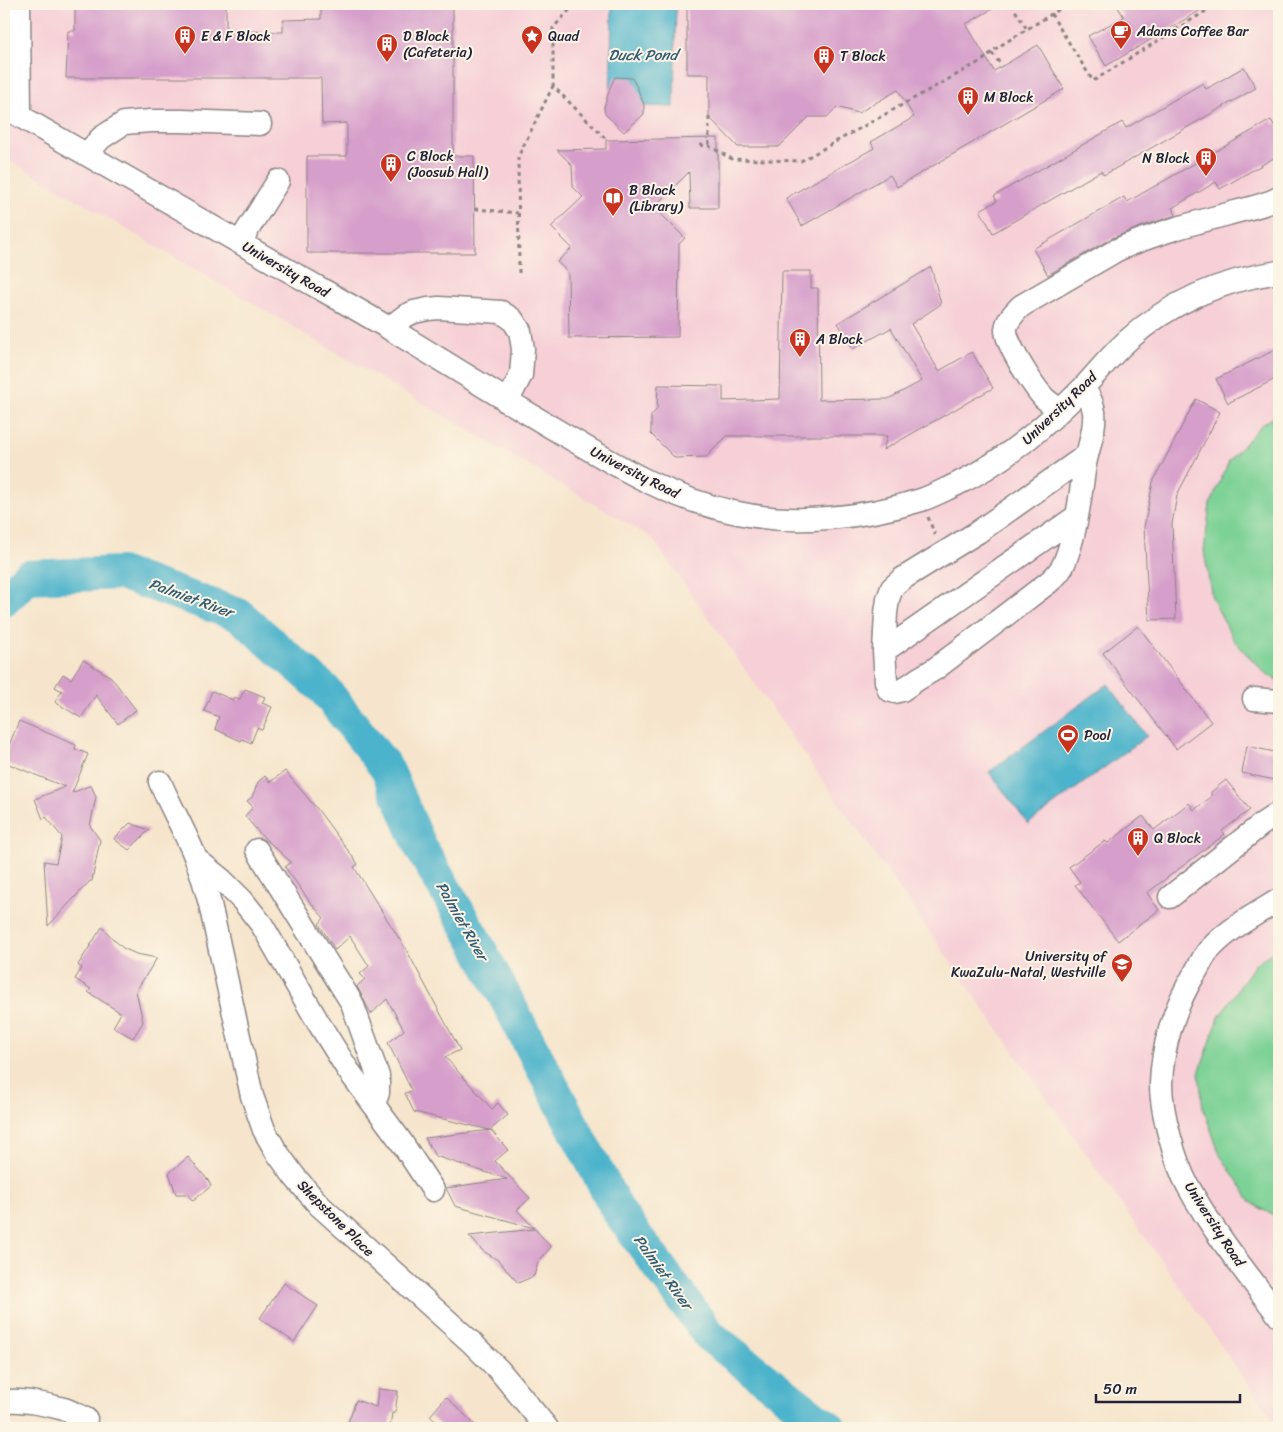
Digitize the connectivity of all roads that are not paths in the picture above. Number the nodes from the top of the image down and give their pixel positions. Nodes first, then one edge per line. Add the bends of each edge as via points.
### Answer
1 (19, 4) edge
2 (12, 111) edge
3 (260, 124) dead end
4 (86, 154) junction
5 (278, 181) dead end
6 (1279, 198) edge
7 (240, 242) junction
8 (1279, 272) edge
9 (389, 328) junction
10 (1084, 388) junction
11 (507, 402) junction
12 (1059, 410) junction
13 (1087, 455) junction
14 (1077, 516) junction
15 (884, 651) junction
16 (1254, 699) dead end
17 (1279, 701) edge
18 (160, 782) dead end
19 (1279, 813) edge
20 (257, 850) dead end
21 (196, 859) junction
22 (1170, 897) dead end
23 (1279, 900) edge
24 (374, 1104) junction
25 (433, 1190) dead end
26 (1279, 1316) edge
27 (4, 1402) edge
28 (86, 1419) dead end
29 (547, 1428) edge

1 - 2 street
2 - 4 street, University Road
3 - 4 street via 182,120 124,123 101,138
4 - 7 street, University Road
5 - 7 street
6 - 12 street via 1133,242 1021,306 1006,328 1008,340 1044,397
7 - 9 street, University Road
8 - 10 street, University Road via 1237,280 1175,306 1130,338
9 - 11 street, University Road
9 - 11 street via 405,316 428,309 501,312 512,319 520,331 523,349 521,374
10 - 12 street, University Road
10 - 13 street via 1094,413
11 - 12 street, University Road via 667,491 734,513 820,519 887,510 922,500 999,461 1028,440
13 - 14 street
13 - 15 street via 892,588 888,599
14 - 15 street
14 - 15 street via 1060,572 934,669 902,690 889,690
16 - 17 street
18 - 21 street, Shepstone Place
19 - 22 street
20 - 24 street via 352,1003 378,1076
21 - 24 street via 222,880 262,925 348,1070
21 - 29 street, Shepstone Place via 210,904 252,1096 264,1130 276,1151 319,1205 471,1342
23 - 26 street, University Road via 1236,926 1210,948 1176,1011 1161,1085 1164,1113 1188,1185 1211,1223
24 - 25 street
27 - 28 street via 38,1404 66,1410

